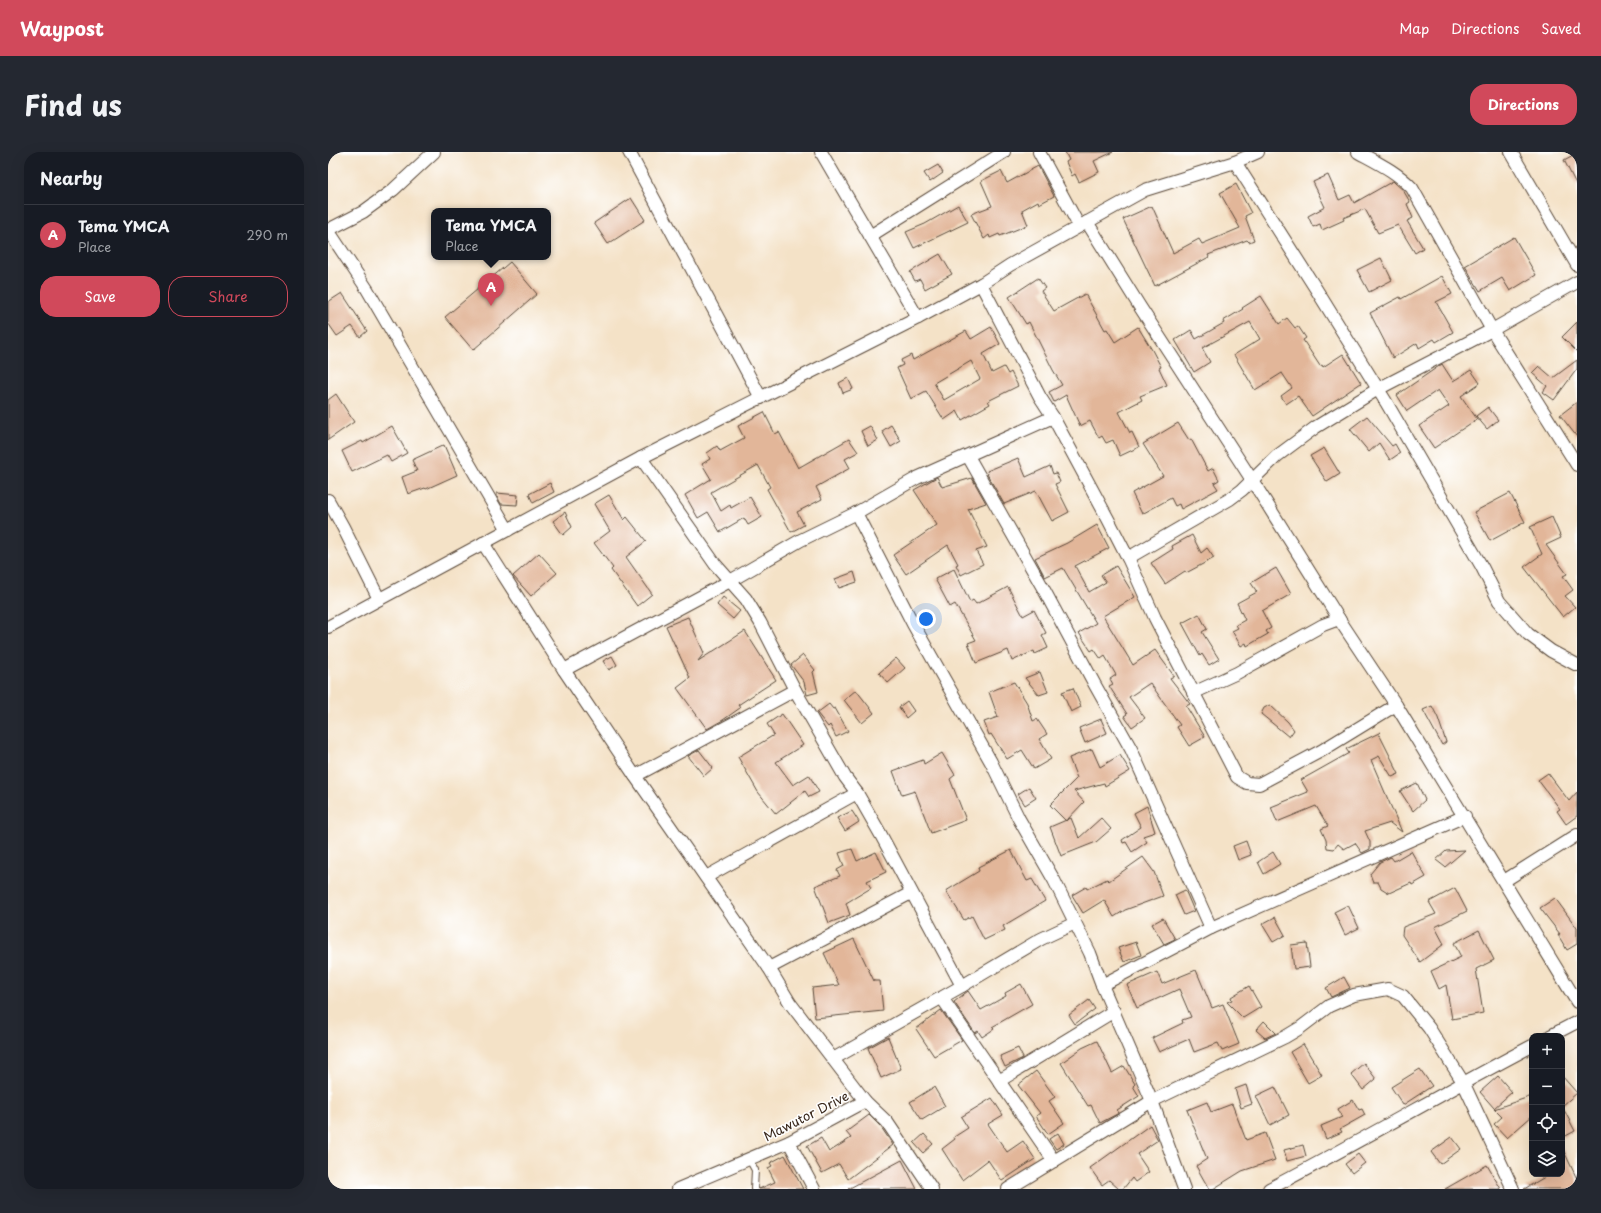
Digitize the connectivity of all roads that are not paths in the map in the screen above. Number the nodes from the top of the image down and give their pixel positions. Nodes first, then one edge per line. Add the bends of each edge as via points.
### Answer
1 (434, 152) edge
2 (629, 152) edge
3 (821, 152) edge
4 (1004, 152) edge
5 (1039, 152) edge
6 (1358, 152) edge
7 (1511, 152) edge
8 (1255, 153) edge
9 (1235, 162) junction
10 (1083, 224) junction
11 (328, 230) edge
12 (870, 236) junction
13 (1577, 265) edge
14 (1577, 282) edge
15 (981, 284) junction
16 (918, 318) junction
17 (1492, 330) junction
18 (1378, 389) junction
19 (761, 398) junction
20 (1053, 417) junction
21 (968, 456) junction
22 (641, 458) junction
23 (1577, 465) edge
24 (1252, 480) junction
25 (328, 500) edge
26 (856, 513) junction
27 (508, 530) junction
28 (483, 543) junction
29 (1128, 558) junction
30 (730, 581) junction
31 (379, 599) junction
32 (1339, 619) junction
33 (328, 627) edge
34 (1577, 665) edge
35 (564, 670) junction
36 (795, 690) junction
37 (1193, 693) junction
38 (1396, 705) junction
39 (635, 776) junction
40 (857, 793) junction
41 (1465, 816) junction
42 (1577, 835) edge
43 (706, 878) junction
44 (1504, 881) junction
45 (911, 893) junction
46 (1075, 923) junction
47 (1211, 928) junction
48 (769, 968) junction
49 (1102, 985) junction
50 (962, 986) junction
51 (942, 998) junction
52 (1576, 1000) edge
53 (1114, 1011) junction
54 (1577, 1022) edge
55 (1556, 1033) edge
56 (1529, 1048) edge
57 (833, 1059) junction
58 (999, 1081) junction
59 (1463, 1082) junction
60 (865, 1101) junction
61 (1152, 1101) junction
62 (789, 1142) junction
63 (749, 1159) junction
64 (1054, 1161) junction
65 (678, 1189) edge
66 (754, 1189) edge
67 (814, 1189) edge
68 (932, 1189) edge
69 (1008, 1189) edge
70 (1184, 1189) edge
71 (1269, 1189) edge
72 (1513, 1189) edge

1 - 11 street via 393,190 363,212
2 - 19 street
3 - 12 street
4 - 12 street
5 - 10 street
6 - 17 street via 1391,169 1412,188
7 - 13 street
8 - 9 street
9 - 10 street via 1145,190
9 - 18 street
10 - 15 street
10 - 24 street
11 - 27 street via 367,289
12 - 16 street
14 - 17 street
15 - 16 street
15 - 20 street
16 - 19 street
17 - 18 street
17 - 23 street
18 - 24 street via 1316,427 1277,456
18 - 34 street via 1482,567 1499,601 1528,634 1551,651
19 - 22 street
20 - 21 street
20 - 29 street
21 - 26 street via 917,478
21 - 47 street via 1131,749
22 - 27 street
22 - 30 street via 701,545
24 - 29 street via 1230,499
24 - 32 street
25 - 31 street
26 - 30 street via 801,540
26 - 46 street via 913,624 991,762
27 - 28 street
28 - 31 street
28 - 35 street
29 - 37 street via 1154,618
30 - 35 street
30 - 36 street via 750,604
31 - 33 street
32 - 37 street via 1323,625 1243,670
32 - 38 street
35 - 39 street
36 - 39 street
36 - 40 street via 845,778
37 - 38 street via 1236,777 1247,783 1258,784 1321,751
38 - 41 street
39 - 43 street
40 - 43 street
40 - 45 street
41 - 44 street
41 - 47 street
42 - 44 street
43 - 48 street
44 - 52 street
45 - 48 street
45 - 50 street
46 - 49 street
46 - 50 street via 1035,943
47 - 49 street
48 - 57 street via 790,1003
49 - 53 street
50 - 51 street
51 - 57 street
51 - 58 street
53 - 58 street
53 - 61 street
54 - 55 street
56 - 59 street
57 - 60 street
58 - 64 street
59 - 61 street via 1429,1028 1403,996 1388,988 1354,995 1329,1006 1285,1037
59 - 71 street
59 - 72 street
60 - 62 street, Mawutor Drive
60 - 68 street, Mawutor Drive via 887,1122
61 - 64 street
61 - 70 street
62 - 63 street, Mawutor Drive
62 - 67 street
63 - 65 street, Mawutor Drive
63 - 66 lane via 755,1170
64 - 69 street

